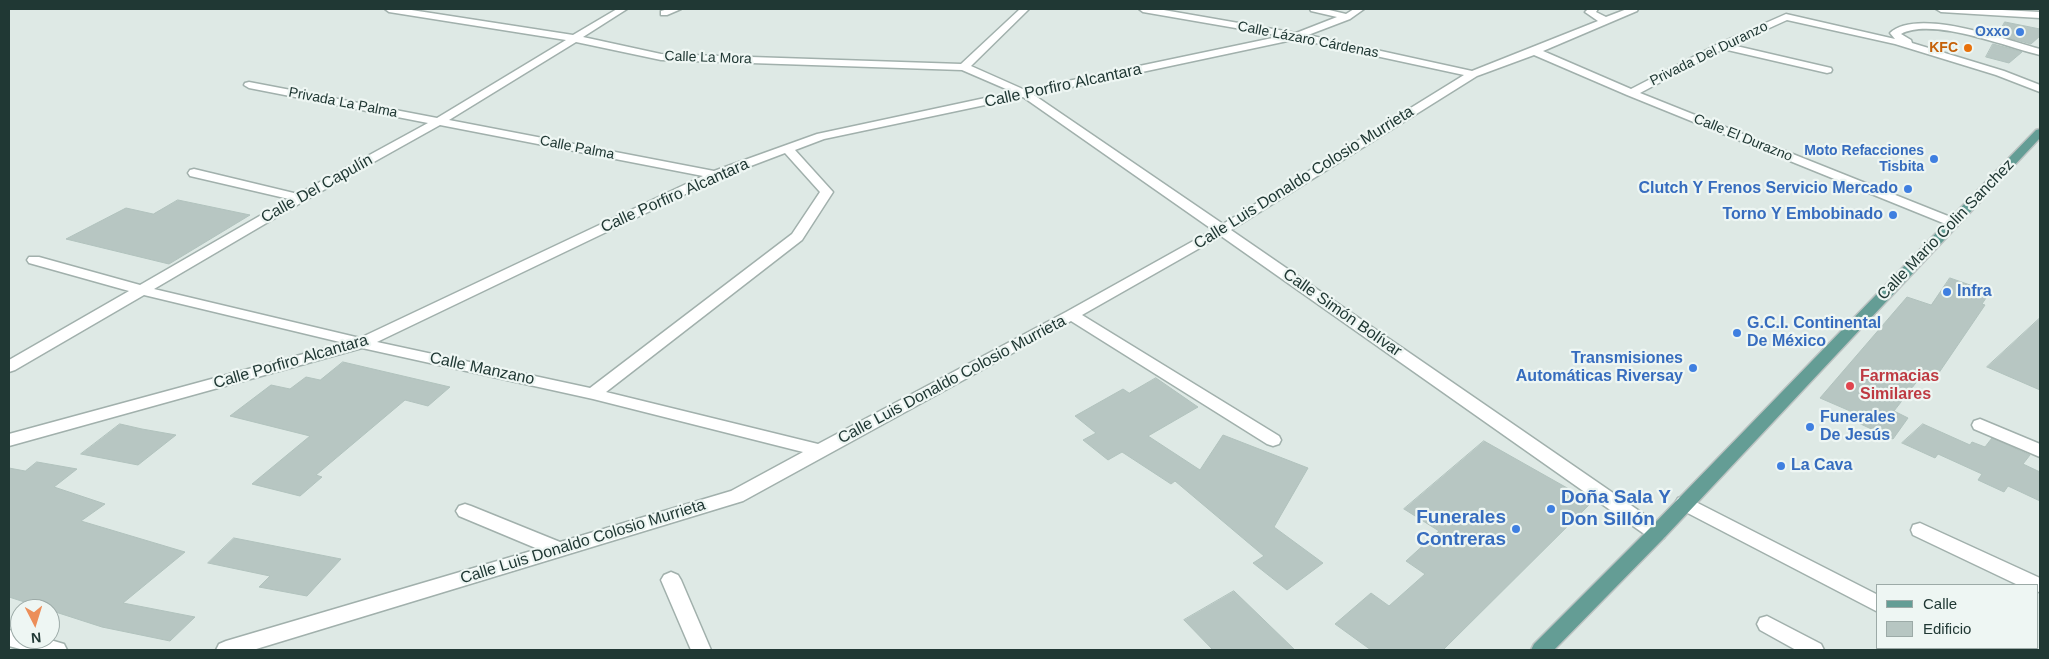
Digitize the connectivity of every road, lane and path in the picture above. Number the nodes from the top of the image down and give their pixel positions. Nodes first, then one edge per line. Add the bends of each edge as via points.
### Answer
1 (389, 9) edge
2 (623, 9) edge
3 (676, 9) edge
4 (1025, 9) edge
5 (1142, 9) edge
6 (1314, 9) edge
7 (1360, 9) edge
8 (1634, 9) edge
9 (1941, 9) edge
10 (664, 14) dead end
11 (1599, 15) edge
12 (2040, 15) edge
13 (1347, 17) junction
14 (1297, 36) junction
15 (573, 38) junction
16 (1722, 46) junction
17 (1534, 51) junction
18 (2040, 52) edge
19 (2040, 58) edge
20 (1994, 65) junction
21 (964, 67) junction
22 (1827, 70) dead end
23 (1473, 74) junction
24 (2018, 80) junction
25 (248, 85) dead end
26 (2040, 89) edge
27 (1631, 93) junction
28 (1026, 94) junction
29 (438, 122) junction
30 (2040, 132) edge
31 (786, 148) junction
32 (194, 173) dead end
33 (715, 175) junction
34 (300, 198) junction
35 (1953, 223) junction
36 (1223, 230) junction
37 (34, 260) dead end
38 (142, 290) junction
39 (1071, 315) junction
40 (362, 343) junction
41 (9, 367) edge
42 (593, 394) junction
43 (1980, 425) dead end
44 (9, 440) edge
45 (1274, 440) dead end
46 (821, 451) junction
47 (2040, 451) edge
48 (1684, 503) junction
49 (465, 511) dead end
50 (1920, 530) dead end
51 (1657, 533) junction
52 (560, 550) junction
53 (671, 580) dead end
54 (2034, 584) edge
55 (1876, 603) edge
56 (1766, 624) dead end
57 (9, 638) edge
58 (57, 650) edge
59 (226, 650) edge
60 (701, 650) edge
61 (1541, 650) edge
62 (1814, 650) edge

1 - 15 street, Calle La Mora
2 - 15 street, Calle Del Capulín
3 - 10 street
4 - 21 street
5 - 14 street, Calle Lázaro Cárdenas
6 - 13 street
7 - 13 street, Calle Porfiro Alcantara
8 - 11 street, Calle Luis Donaldo Colosio Murrieta
9 - 12 street
11 - 17 street, Calle Luis Donaldo Colosio Murrieta
13 - 14 street, Calle Porfiro Alcantara
14 - 23 street, Calle Lázaro Cárdenas
14 - 28 street, Calle Porfiro Alcantara
15 - 21 street, Calle La Mora via 661,57
15 - 29 street, Calle Del Capulín
16 - 22 street
16 - 24 street, Privada Del Duranzo via 1786,17 1897,42
16 - 27 street, Privada Del Duranzo
17 - 23 street, Calle Luis Donaldo Colosio Murrieta
17 - 27 street, Calle El Durazno
18 - 20 street via 1929,25 1908,26 1895,33 1914,44
19 - 20 street via 1938,31 1916,30 1909,36
20 - 24 street
21 - 28 street, Calle La Mora
23 - 36 street, Calle Luis Donaldo Colosio Murrieta
24 - 26 street
25 - 29 street, Privada La Palma
27 - 35 street, Calle El Durazno
28 - 31 street, Calle Porfiro Alcantara via 821,136
28 - 36 street, Calle Simón Bolívar
29 - 33 street, Calle Palma
29 - 34 street, Calle Del Capulín
30 - 35 main road, Calle Mario Colin Sanchez
31 - 33 street, Calle Porfiro Alcantara
31 - 42 street via 827,192 798,237
32 - 34 street
33 - 40 street, Calle Porfiro Alcantara
34 - 38 street, Calle Del Capulín
35 - 48 main road, Calle Mario Colin Sanchez
36 - 39 street, Calle Luis Donaldo Colosio Murrieta
36 - 51 street, Calle Simón Bolívar
37 - 38 street, Calle Manzano
38 - 40 street, Calle Manzano
38 - 41 street, Calle Del Capulín
39 - 45 street
39 - 46 street, Calle Luis Donaldo Colosio Murrieta
40 - 42 street, Calle Manzano
40 - 44 street, Calle Porfiro Alcantara
42 - 46 street, Calle Manzano
43 - 47 street
46 - 52 street, Calle Luis Donaldo Colosio Murrieta via 737,496
48 - 51 main road, Calle Mario Colin Sanchez
48 - 55 street
49 - 52 street
50 - 54 street
51 - 61 main road, Calle Mario Colin Sanchez
52 - 59 street, Calle Luis Donaldo Colosio Murrieta
53 - 60 street
56 - 62 street
57 - 58 street

